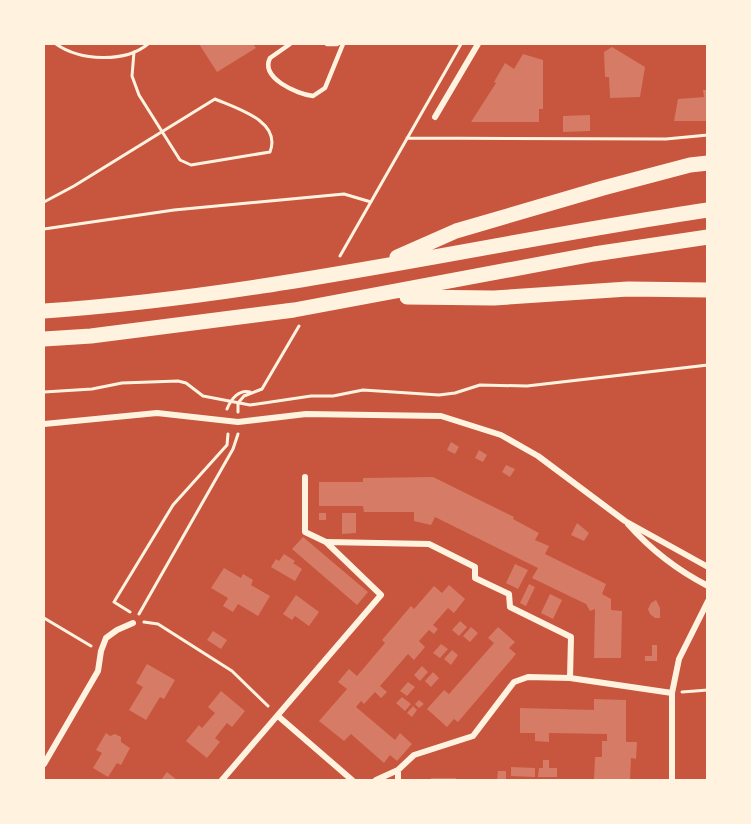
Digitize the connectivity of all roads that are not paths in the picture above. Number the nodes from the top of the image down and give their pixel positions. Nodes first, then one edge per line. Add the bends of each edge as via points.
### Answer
1 (290, 44) edge
2 (327, 44) edge
3 (337, 44) edge
4 (343, 44) edge
5 (478, 44) edge
6 (435, 117) dead end
7 (708, 163) edge
8 (708, 210) edge
9 (708, 237) edge
10 (373, 267) junction
11 (708, 290) edge
12 (377, 296) junction
13 (44, 311) edge
14 (44, 339) edge
15 (44, 424) edge
16 (305, 477) dead end
17 (625, 521) junction
18 (326, 543) junction
19 (708, 567) edge
20 (708, 586) edge
21 (708, 601) edge
22 (134, 623) road end
23 (570, 678) junction
24 (672, 693) junction
25 (278, 716) junction
26 (44, 764) edge
27 (398, 770) junction
28 (222, 780) edge
29 (352, 780) edge
30 (376, 780) edge
31 (398, 780) edge
32 (672, 780) edge

1 - 4 lane via 270,58 271,75 313,96 325,88
2 - 3 lane
5 - 6 street
7 - 10 main road via 603,188 456,231
8 - 10 main road
9 - 12 main road via 594,254
10 - 13 main road via 179,298
11 - 12 main road via 628,289 494,298
12 - 14 main road via 294,310
15 - 17 street via 157,413 226,422 306,414 441,416 501,435 538,456
16 - 18 street via 305,532
17 - 19 street
17 - 20 street via 669,563
18 - 23 street via 429,544 475,567 475,578 509,594 510,607 571,637
18 - 25 street via 381,595
21 - 24 street via 679,659
22 - 26 street via 106,638 98,671
23 - 24 street
23 - 27 street via 528,677 514,682 473,736 414,755
24 - 32 street
25 - 28 street
25 - 29 street
27 - 30 street
27 - 31 street

